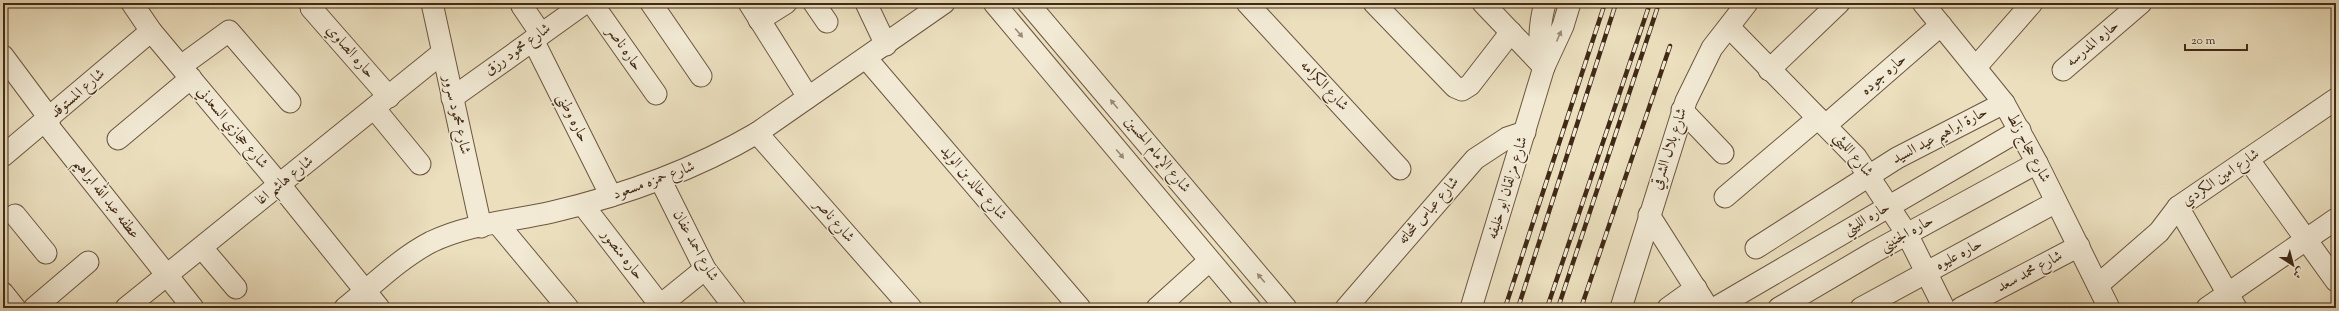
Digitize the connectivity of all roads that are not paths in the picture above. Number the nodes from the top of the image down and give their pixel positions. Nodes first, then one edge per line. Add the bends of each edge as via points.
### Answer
1 (132, 3) edge
2 (432, 3) edge
3 (584, 3) edge
4 (592, 3) edge
5 (652, 3) edge
6 (786, 3) edge
7 (814, 3) edge
8 (866, 3) edge
9 (944, 3) edge
10 (994, 3) edge
11 (1028, 3) edge
12 (1248, 3) edge
13 (1374, 3) edge
14 (1483, 3) edge
15 (1545, 3) edge
16 (1570, 3) edge
17 (1748, 3) edge
18 (1839, 3) edge
19 (1923, 3) edge
20 (2032, 3) edge
21 (2134, 5) edge
22 (522, 6) dead end
23 (311, 8) dead end
24 (754, 11) edge
25 (827, 22) dead end
26 (1941, 25) junction
27 (1729, 27) junction
28 (151, 31) junction
29 (1511, 32) junction
30 (537, 37) junction
31 (886, 44) junction
32 (442, 53) junction
33 (3, 56) edge
34 (866, 58) junction
35 (1544, 67) junction
36 (1976, 67) junction
37 (1769, 70) junction
38 (2063, 70) dead end
39 (186, 72) junction
40 (701, 76) dead end
41 (656, 94) dead end
42 (808, 97) junction
43 (452, 98) junction
44 (290, 102) dead end
45 (381, 102) junction
46 (2004, 103) junction
47 (2333, 109) edge
48 (1682, 110) junction
49 (48, 120) junction
50 (1822, 122) junction
51 (2020, 130) junction
52 (1525, 132) junction
53 (757, 133) junction
54 (118, 138) dead end
55 (1724, 153) dead end
56 (3, 156) edge
57 (2248, 159) junction
58 (2037, 163) junction
59 (420, 164) dead end
60 (1400, 169) dead end
61 (1870, 175) junction
62 (661, 181) junction
63 (280, 185) junction
64 (611, 196) junction
65 (1725, 197) dead end
66 (2056, 202) junction
67 (583, 205) junction
68 (1890, 206) junction
69 (2178, 207) junction
70 (15, 215) edge
71 (1649, 215) junction
72 (2336, 219) edge
73 (489, 226) junction
74 (1907, 234) junction
75 (2306, 240) junction
76 (2079, 246) junction
77 (202, 248) junction
78 (1756, 248) dead end
79 (46, 253) dead end
80 (1210, 261) junction
81 (88, 262) dead end
82 (705, 268) junction
83 (1927, 272) junction
84 (168, 276) junction
85 (2336, 281) edge
86 (2098, 285) junction
87 (236, 288) dead end
88 (1696, 288) junction
89 (366, 291) junction
90 (3, 293) edge
91 (2232, 301) edge
92 (659, 307) edge
93 (15, 308) edge
94 (34, 308) edge
95 (126, 308) edge
96 (192, 308) edge
97 (345, 308) edge
98 (379, 308) edge
99 (568, 308) edge
100 (735, 308) edge
101 (911, 308) edge
102 (1080, 308) edge
103 (1157, 308) edge
104 (1250, 308) edge
105 (1286, 308) edge
106 (1346, 308) edge
107 (1471, 308) edge
108 (1621, 308) edge
109 (1668, 308) edge
110 (1708, 308) edge
111 (1715, 308) edge
112 (1779, 308) edge
113 (1861, 308) edge
114 (1944, 308) edge
115 (1961, 308) edge
116 (2109, 308) edge
117 (2207, 308) edge

1 - 28 street, شارع حجازي السعدني
2 - 32 street, شارع محمود سرور
3 - 30 street, شارع محمود رزق
4 - 41 street, حاره ناصر
5 - 40 street
6 - 24 street
7 - 25 street
8 - 31 street
9 - 31 street, شارع حمزه مسعود
10 -> 80 street, شارع الإمام الحسين
105 -> 11 street, شارع الإمام الحسين
12 - 60 street, شارع الكرامه
13 - 29 street via 1455,87 1462,90 1470,85
14 - 29 street
15 - 35 street, شارع مزلقان ابو خليفه via 1539,33
35 -> 16 street, شارع مزلقان ابو خليفه via 1563,26
17 - 27 street, شارع بلال الشرقي
18 - 37 street
19 - 26 street, شارع حجاج زلط
20 - 36 street
21 - 38 street, حاره المدرسه
22 - 30 street, حاره وطني
23 - 45 street, حاره الصاوي
24 - 42 street
26 - 36 street, شارع حجاج زلط
26 - 50 street, حاره جوده
27 - 37 street, شارع الليثي
27 - 48 street, شارع بلال الشرقي via 1712,48
28 - 39 street, شارع حجازي السعدني
28 - 49 street, شارع المستوقد
29 - 35 street
30 - 43 street, شارع محمود رزق
30 - 64 street, حاره وطني
31 - 34 street, شارع حمزه مسعود
32 - 43 street, شارع محمود سرور
32 - 45 street, شارع هاشم اغا
33 - 49 street, عطفه عبد الله ابراهيم
34 - 42 street, شارع حمزه مسعود
34 - 102 street, شارع خالد بن الوليد
35 - 52 street, شارع مزلقان ابو خليفه
36 - 46 street, شارع حجاج زلط
37 - 50 street, شارع الليثي
39 - 44 street via 225,25
39 - 54 street
39 - 63 street, شارع حجازي السعدني
42 - 53 street, شارع حمزه مسعود
43 - 73 street, شارع محمود سرور
45 - 59 street, حاره الصاوي
45 - 63 street, شارع هاشم اغا
46 - 51 street, شارع حجاج زلط
46 - 61 street, حارة ابراهيم عيد السيد via 1897,158
47 - 57 street, شارع امين الكردي
48 - 55 street
48 - 71 street, شارع بلال الشرقي
49 - 56 street, شارع المستوقد
49 - 84 street, عطفه عبد الله ابراهيم
50 - 61 street, شارع الليثي via 1844,142
50 - 65 street, حاره جوده
51 - 58 street, شارع حجاج زلط
51 - 68 street, حاره الليثي
52 - 106 street, شارع عباس شحاته via 1507,138 1475,159
52 - 107 street, شارع مزلقان ابو خليفه
53 - 62 street, شارع حمزه مسعود via 720,155
53 - 101 street, شارع ناصر
57 - 69 street, شارع امين الكردي
57 - 75 street
58 - 66 street, شارع حجاج زلط
58 - 74 street, حاره الجنيني
61 - 68 street, شارع الليثي
61 - 78 street, حارة ابراهيم عيد السيد
62 - 64 street, شارع حمزه مسعود
62 - 82 street, شارع احمد عفان
63 - 77 street, شارع هاشم اغا
63 - 89 street, شارع حجازي السعدني
64 - 67 street, شارع حمزه مسعود
66 - 76 street, شارع حجاج زلط
66 - 83 street, حاره عليوه
67 - 73 street, شارع حمزه مسعود
67 - 92 street, حاره منصور
68 - 74 street, شارع الليثي
68 - 111 street, حاره الليثي
69 - 86 street, شارع امين الكردي via 2159,232
69 - 91 street
70 - 79 street
71 - 88 street
71 - 108 street, شارع بلال الشرقي
72 - 75 street
73 - 89 street, شارع حمزه مسعود via 455,233 431,242 410,255
73 - 99 street
74 - 83 street, شارع الليثي
74 - 112 street, حاره الجنيني
75 - 85 street
75 - 91 street
76 - 86 street, شارع حجاج زلط
76 - 115 street, شارع محمد سعد
77 - 84 street, شارع هاشم اغا
77 - 87 street
80 - 103 street
80 - 104 street, شارع الإمام الحسين
81 - 94 street
82 - 92 street
82 - 100 street, شارع احمد عفان
83 - 113 street, حاره عليوه
83 - 114 street, شارع الليثي
84 - 95 street, شارع هاشم اغا
84 - 96 street, عطفه عبد الله ابراهيم
86 - 116 street, شارع حجاج زلط
88 - 109 street
88 - 110 street
89 - 97 street, شارع حمزه مسعود
89 - 98 street, شارع حجازي السعدني
90 - 93 street
91 - 117 street

